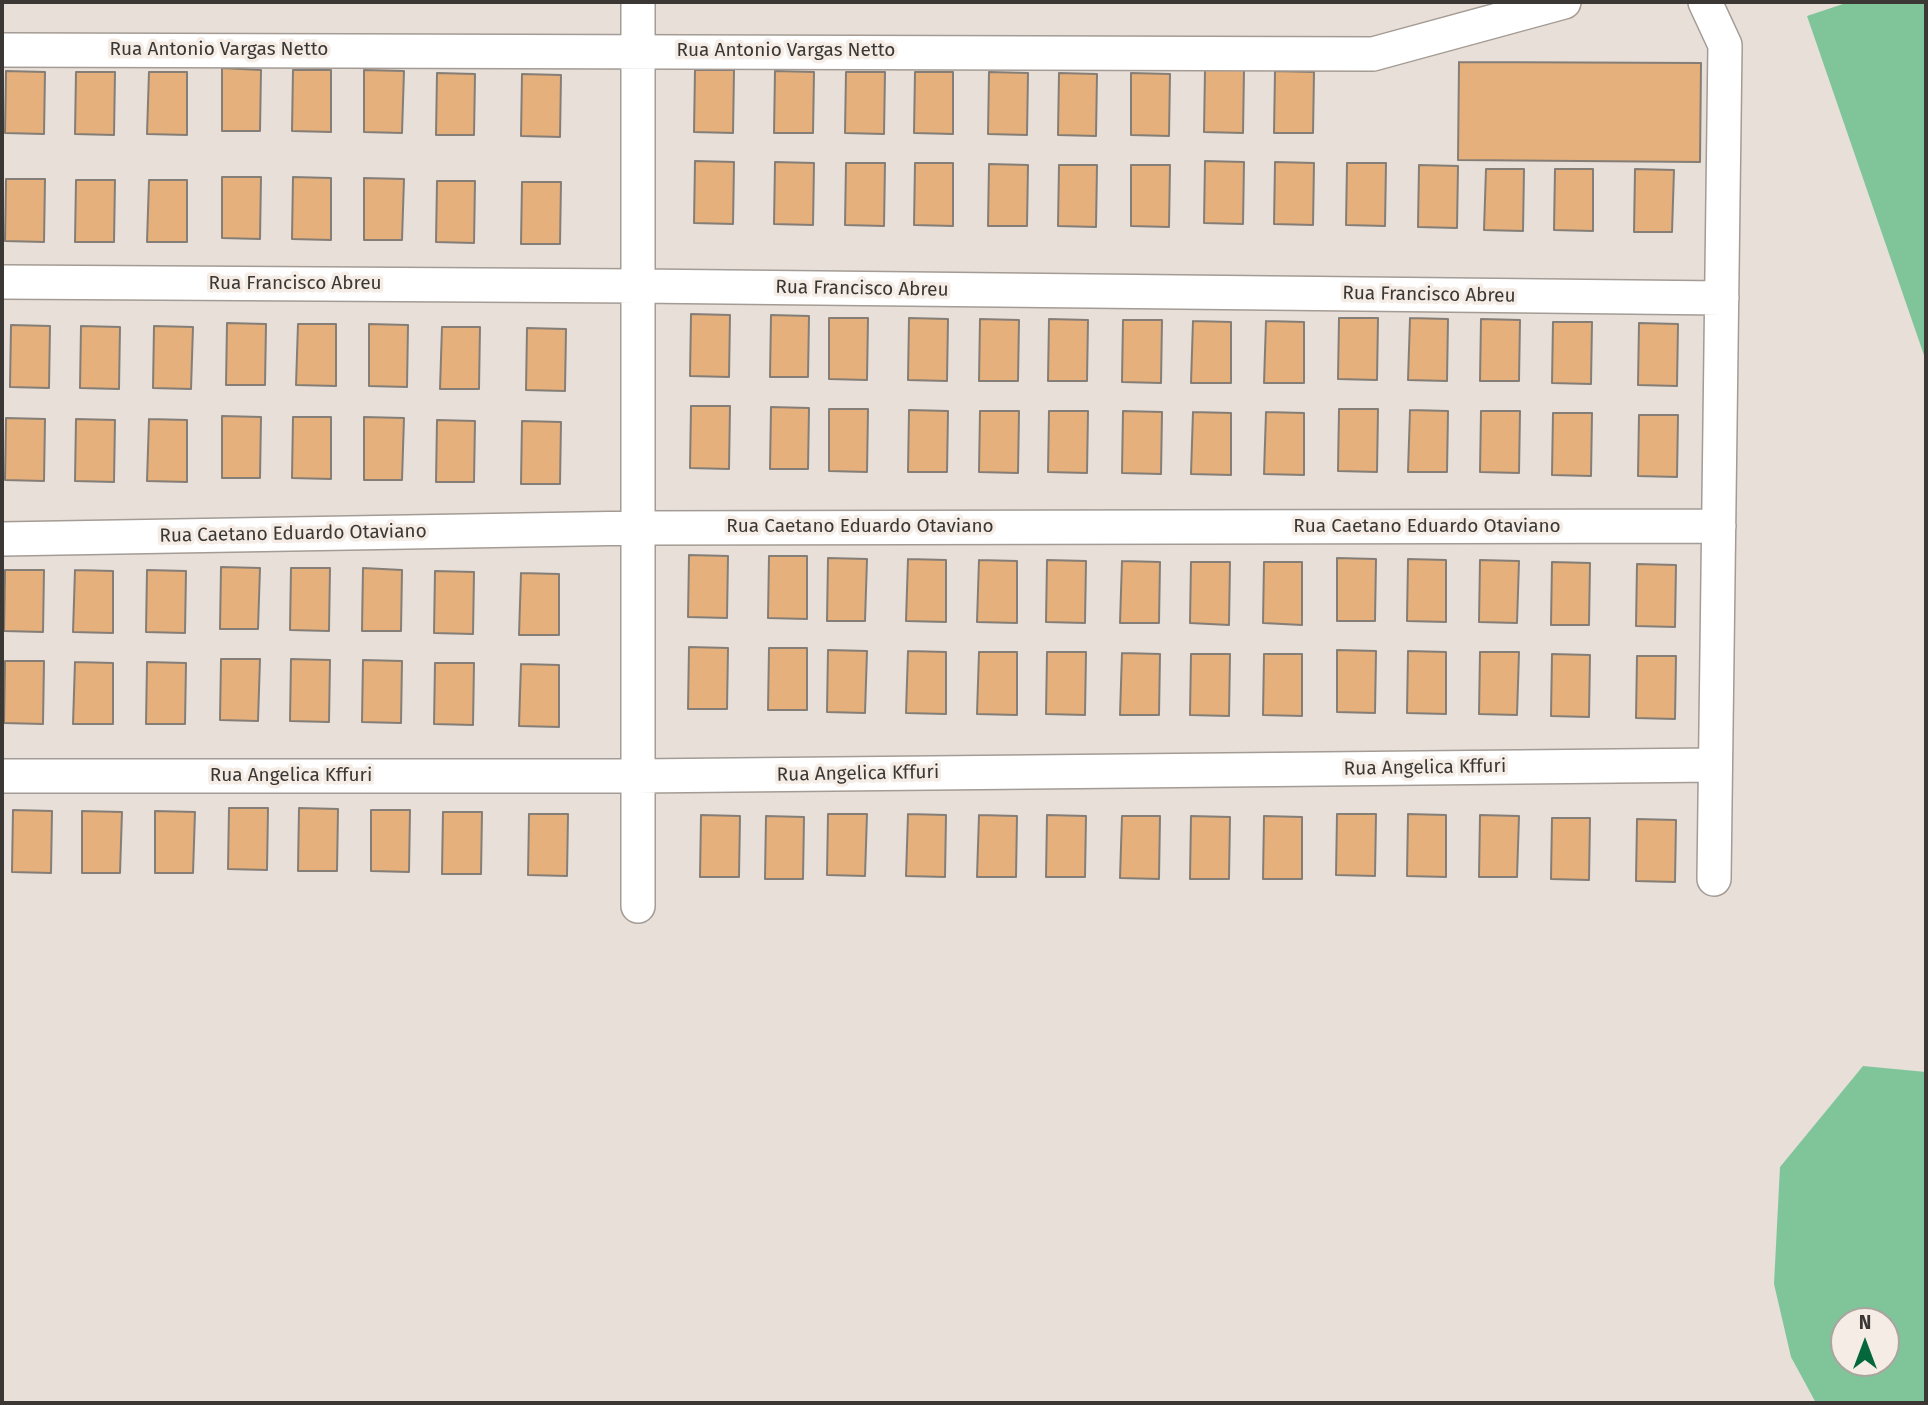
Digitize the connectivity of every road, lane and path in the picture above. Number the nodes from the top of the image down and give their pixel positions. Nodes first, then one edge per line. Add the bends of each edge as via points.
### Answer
1 (638, 2) edge
2 (1564, 2) edge
3 (1705, 2) edge
4 (2, 50) edge
5 (638, 51) junction
6 (2, 282) edge
7 (638, 286) junction
8 (1722, 298) junction
9 (1719, 526) junction
10 (638, 528) junction
11 (2, 539) edge
12 (1715, 765) junction
13 (2, 776) edge
14 (638, 776) junction
15 (1714, 879) dead end
16 (638, 906) dead end

1 - 5 street
2 - 5 street, Rua Antonio Vargas Netto via 1373,54
3 - 8 street via 1726,45
4 - 5 street, Rua Antonio Vargas Netto
5 - 7 street
6 - 7 street, Rua Francisco Abreu
7 - 8 street, Rua Francisco Abreu
7 - 10 street
8 - 9 street
9 - 10 street, Rua Caetano Eduardo Otaviano
9 - 12 street
10 - 11 street, Rua Caetano Eduardo Otaviano
10 - 14 street
12 - 14 street, Rua Angelica Kffuri
12 - 15 street
13 - 14 street, Rua Angelica Kffuri
14 - 16 street

